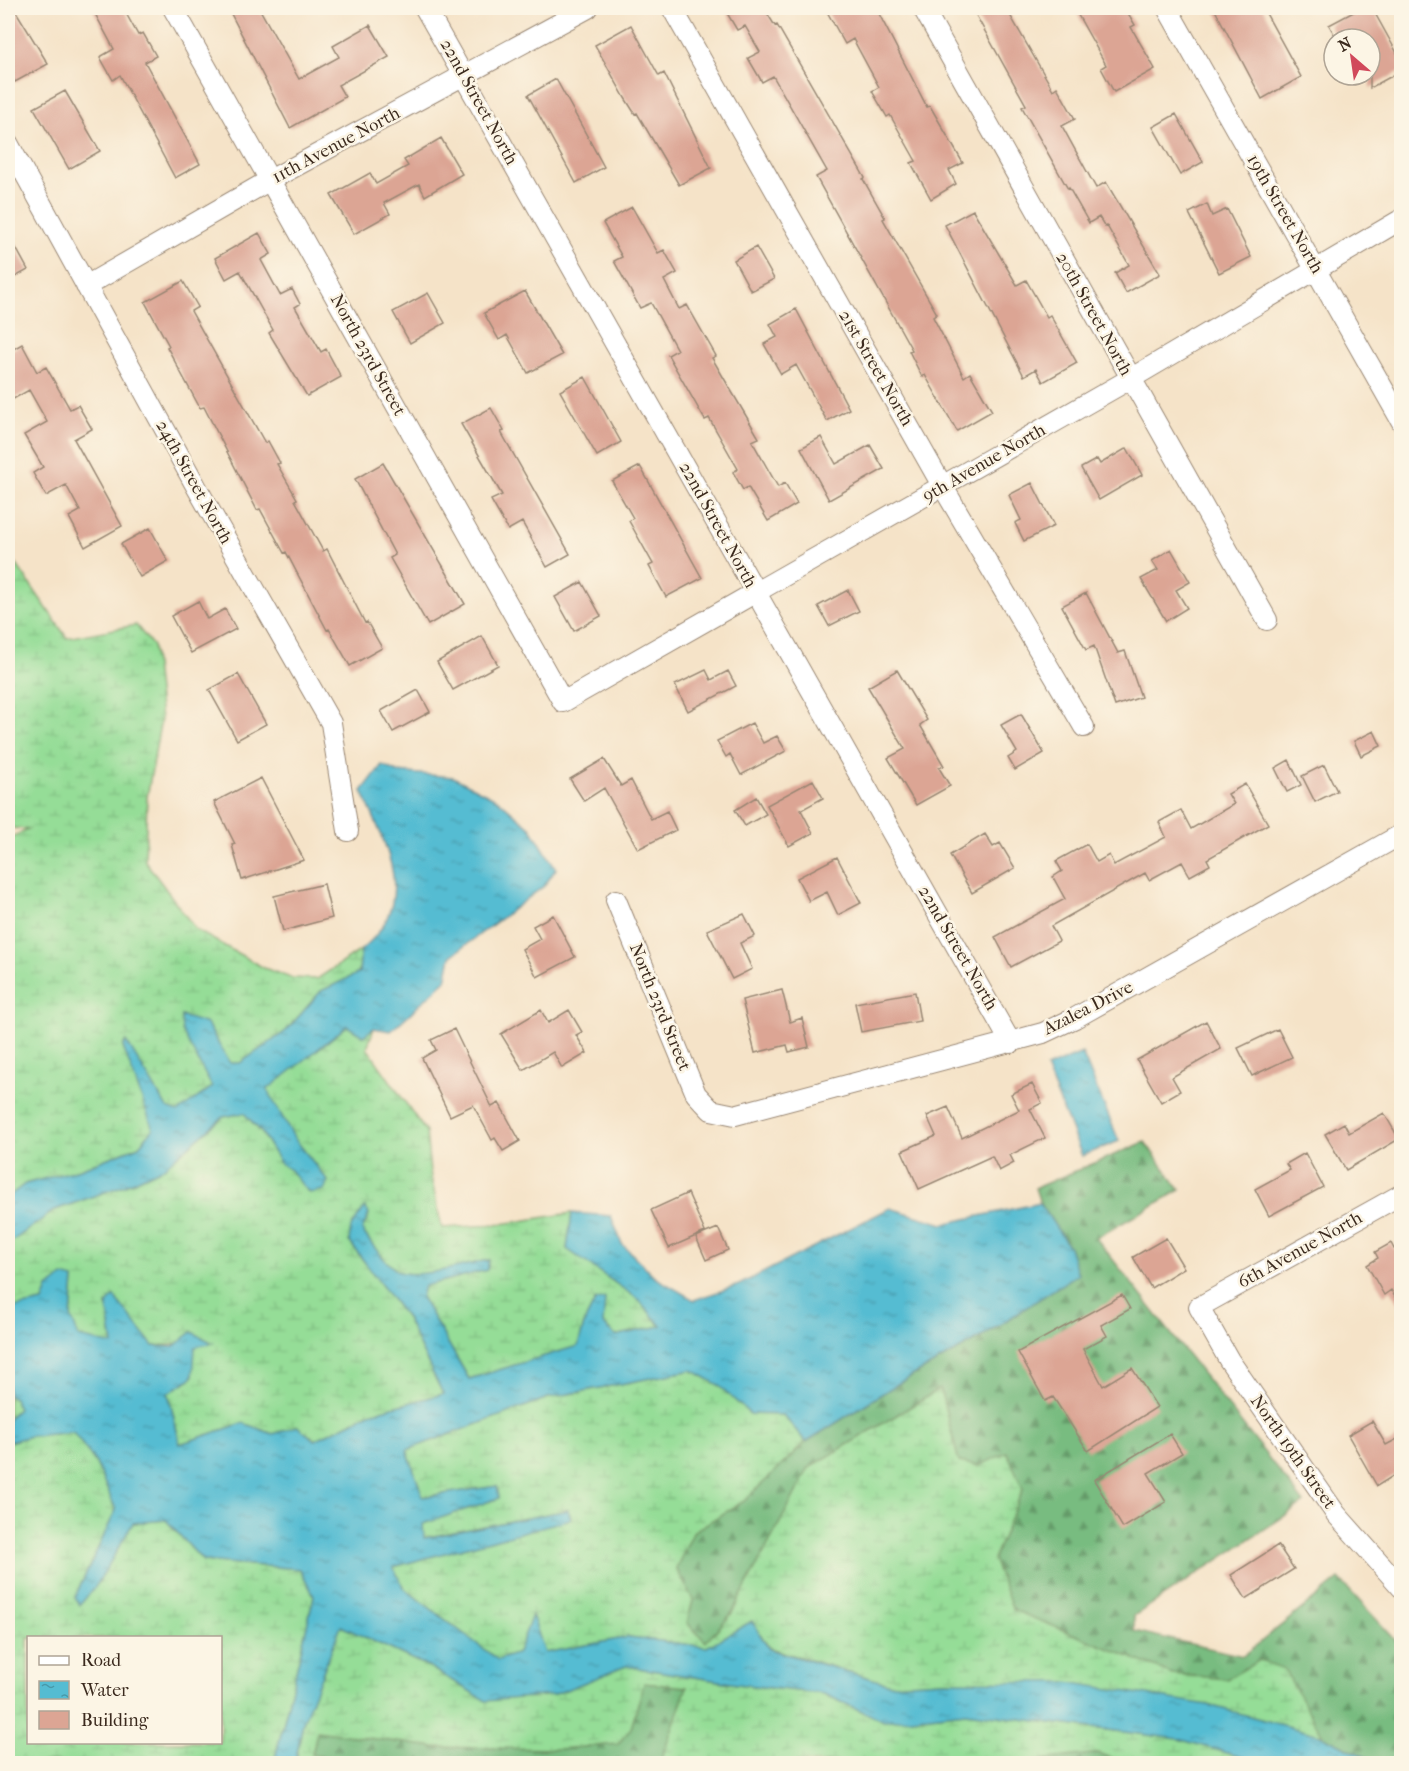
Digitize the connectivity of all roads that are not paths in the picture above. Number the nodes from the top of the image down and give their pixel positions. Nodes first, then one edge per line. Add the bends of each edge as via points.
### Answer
1 (173, 8) edge
2 (425, 8) edge
3 (588, 8) edge
4 (672, 8) edge
5 (923, 8) edge
6 (1167, 8) edge
7 (464, 76) junction
8 (8, 143) edge
9 (270, 180) junction
10 (1401, 219) edge
11 (1316, 268) junction
12 (86, 286) junction
13 (1130, 379) junction
14 (1401, 422) edge
15 (943, 486) junction
16 (755, 592) junction
17 (1267, 620) dead end
18 (563, 702) joint
19 (1084, 727) dead end
20 (348, 831) dead end
21 (1401, 834) edge
22 (616, 900) dead end
23 (1011, 1043) junction
24 (711, 1110) joint
25 (1401, 1194) edge
26 (1199, 1307) joint
27 (1399, 1578) edge

1 - 9 street, North 23rd Street
2 - 7 street, 22nd Street North
3 - 7 street, 11th Avenue North
4 - 15 street, 21st Street North
5 - 13 street, 20th Street North
6 - 11 street, 19th Street North
7 - 9 street, 11th Avenue North
7 - 16 street, 22nd Street North
8 - 12 street, 24th Street North
9 - 12 street, 11th Avenue North
9 - 18 street, North 23rd Street
10 - 11 street, 9th Avenue North
11 - 13 street, 9th Avenue North
11 - 14 street, 19th Street North
12 - 20 street, 24th Street North via 331,723
13 - 15 street, 9th Avenue North
13 - 17 street, 20th Street North
15 - 16 street, 9th Avenue North
15 - 19 street, 21st Street North
16 - 18 street, 9th Avenue North
16 - 23 street, 22nd Street North
21 - 23 street, Azalea Drive via 1075,1018
22 - 24 street, North 23rd Street via 696,1094
23 - 24 street, Azalea Drive via 735,1114
25 - 26 street, 6th Avenue North
26 - 27 street, North 19th Street via 1229,1360 1336,1514

